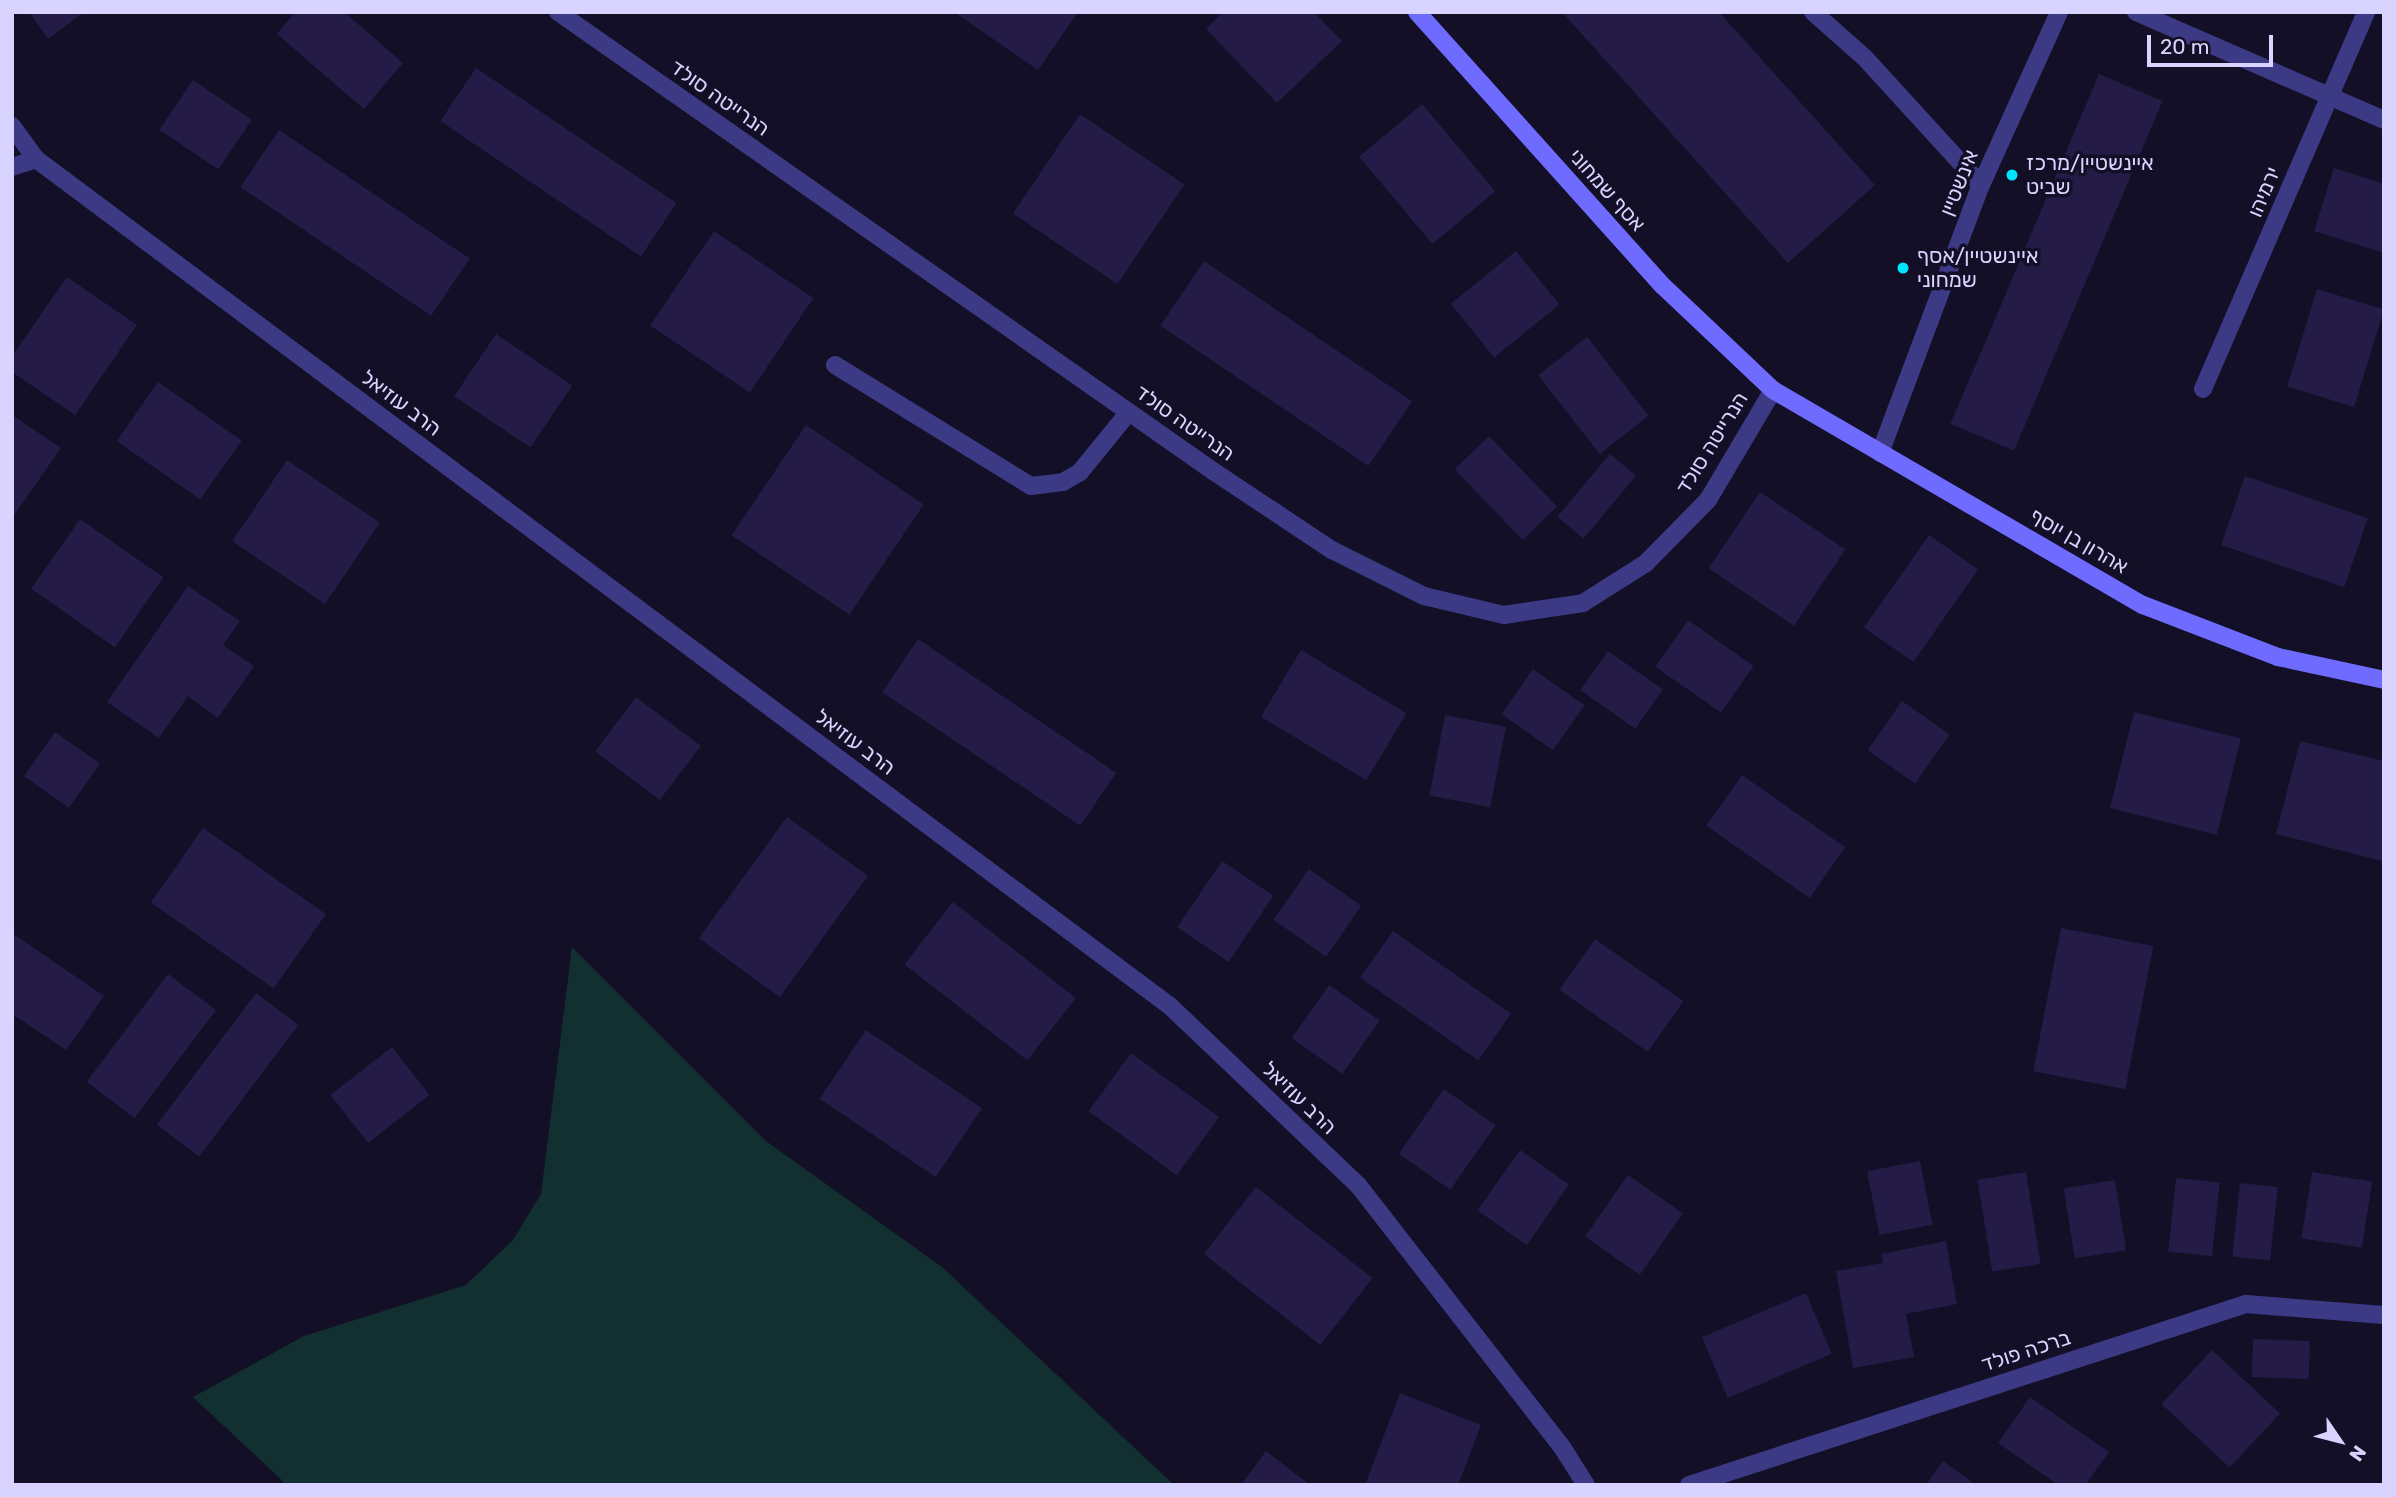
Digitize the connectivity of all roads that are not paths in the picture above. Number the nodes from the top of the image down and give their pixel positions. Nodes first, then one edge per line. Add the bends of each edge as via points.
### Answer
1 (558, 12) edge
2 (1417, 12) edge
3 (1813, 12) edge
4 (2059, 12) edge
5 (2136, 12) edge
6 (2366, 12) edge
7 (2329, 99) junction
8 (2384, 120) edge
9 (12, 126) edge
10 (36, 159) junction
11 (12, 167) edge
12 (1981, 185) junction
13 (835, 365) dead end
14 (2203, 389) dead end
15 (1773, 390) junction
16 (1129, 412) junction
17 (1881, 453) junction
18 (2384, 680) edge
19 (2384, 1315) edge
20 (1586, 1485) edge
21 (1689, 1485) edge

1 - 16 street, הנרייטה סולד
2 - 15 street, אסף שמחוני via 1663,286
3 - 12 street via 1865,58
4 - 12 street, אינשטיין
5 - 7 street
6 - 7 street, ירמיהו
7 - 8 street
7 - 14 street, ירמיהו
9 - 10 street, הרב עוזיאל
10 - 11 street
10 - 20 street, הרב עוזיאל via 1171,1007 1358,1185 1562,1447
12 - 17 street, אינשטיין
13 - 16 street via 1031,486 1056,484 1080,472
15 - 16 street, הנרייטה סולד via 1708,500 1646,563 1583,603 1504,615 1424,596 1332,550
15 - 17 street, אהרון בן יוסף
17 - 18 street, אהרון בן יוסף via 2143,605 2278,657
19 - 21 street, ברכה פולד via 2246,1304

